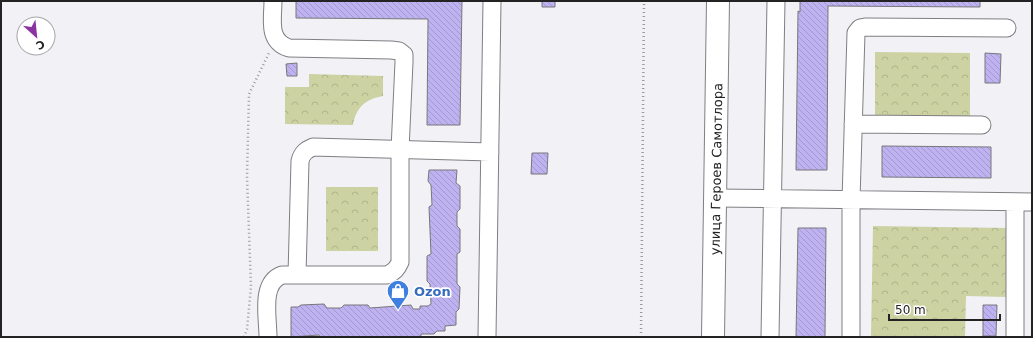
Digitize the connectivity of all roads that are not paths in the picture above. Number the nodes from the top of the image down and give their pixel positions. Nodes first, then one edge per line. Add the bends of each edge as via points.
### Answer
1 (273, 1) edge
2 (492, 1) edge
3 (718, 1) edge
4 (776, 1) edge
5 (1007, 28) dead end
6 (853, 124) junction
7 (982, 125) dead end
8 (400, 150) junction
9 (490, 152) junction
10 (715, 198) junction
11 (772, 199) junction
12 (851, 200) junction
13 (1024, 202) edge
14 (297, 275) junction
15 (268, 337) edge
16 (487, 337) edge
17 (713, 337) edge
18 (770, 337) edge
19 (851, 337) edge
20 (1015, 337) edge

1 - 8 lane via 272,33 282,46 391,50 404,55
2 - 9 lane
3 - 10 main road, улица Героев Самотлора
4 - 11 lane
5 - 6 lane via 860,28 855,39
6 - 7 lane
6 - 12 lane
8 - 9 lane
8 - 14 lane via 313,147 302,155
8 - 14 lane via 398,268 387,275
9 - 16 lane
10 - 11 lane
10 - 17 main road, улица Героев Самотлора
11 - 12 lane
11 - 18 lane
12 - 13 lane
12 - 19 lane
13 - 20 lane
14 - 15 lane via 282,275 268,288

